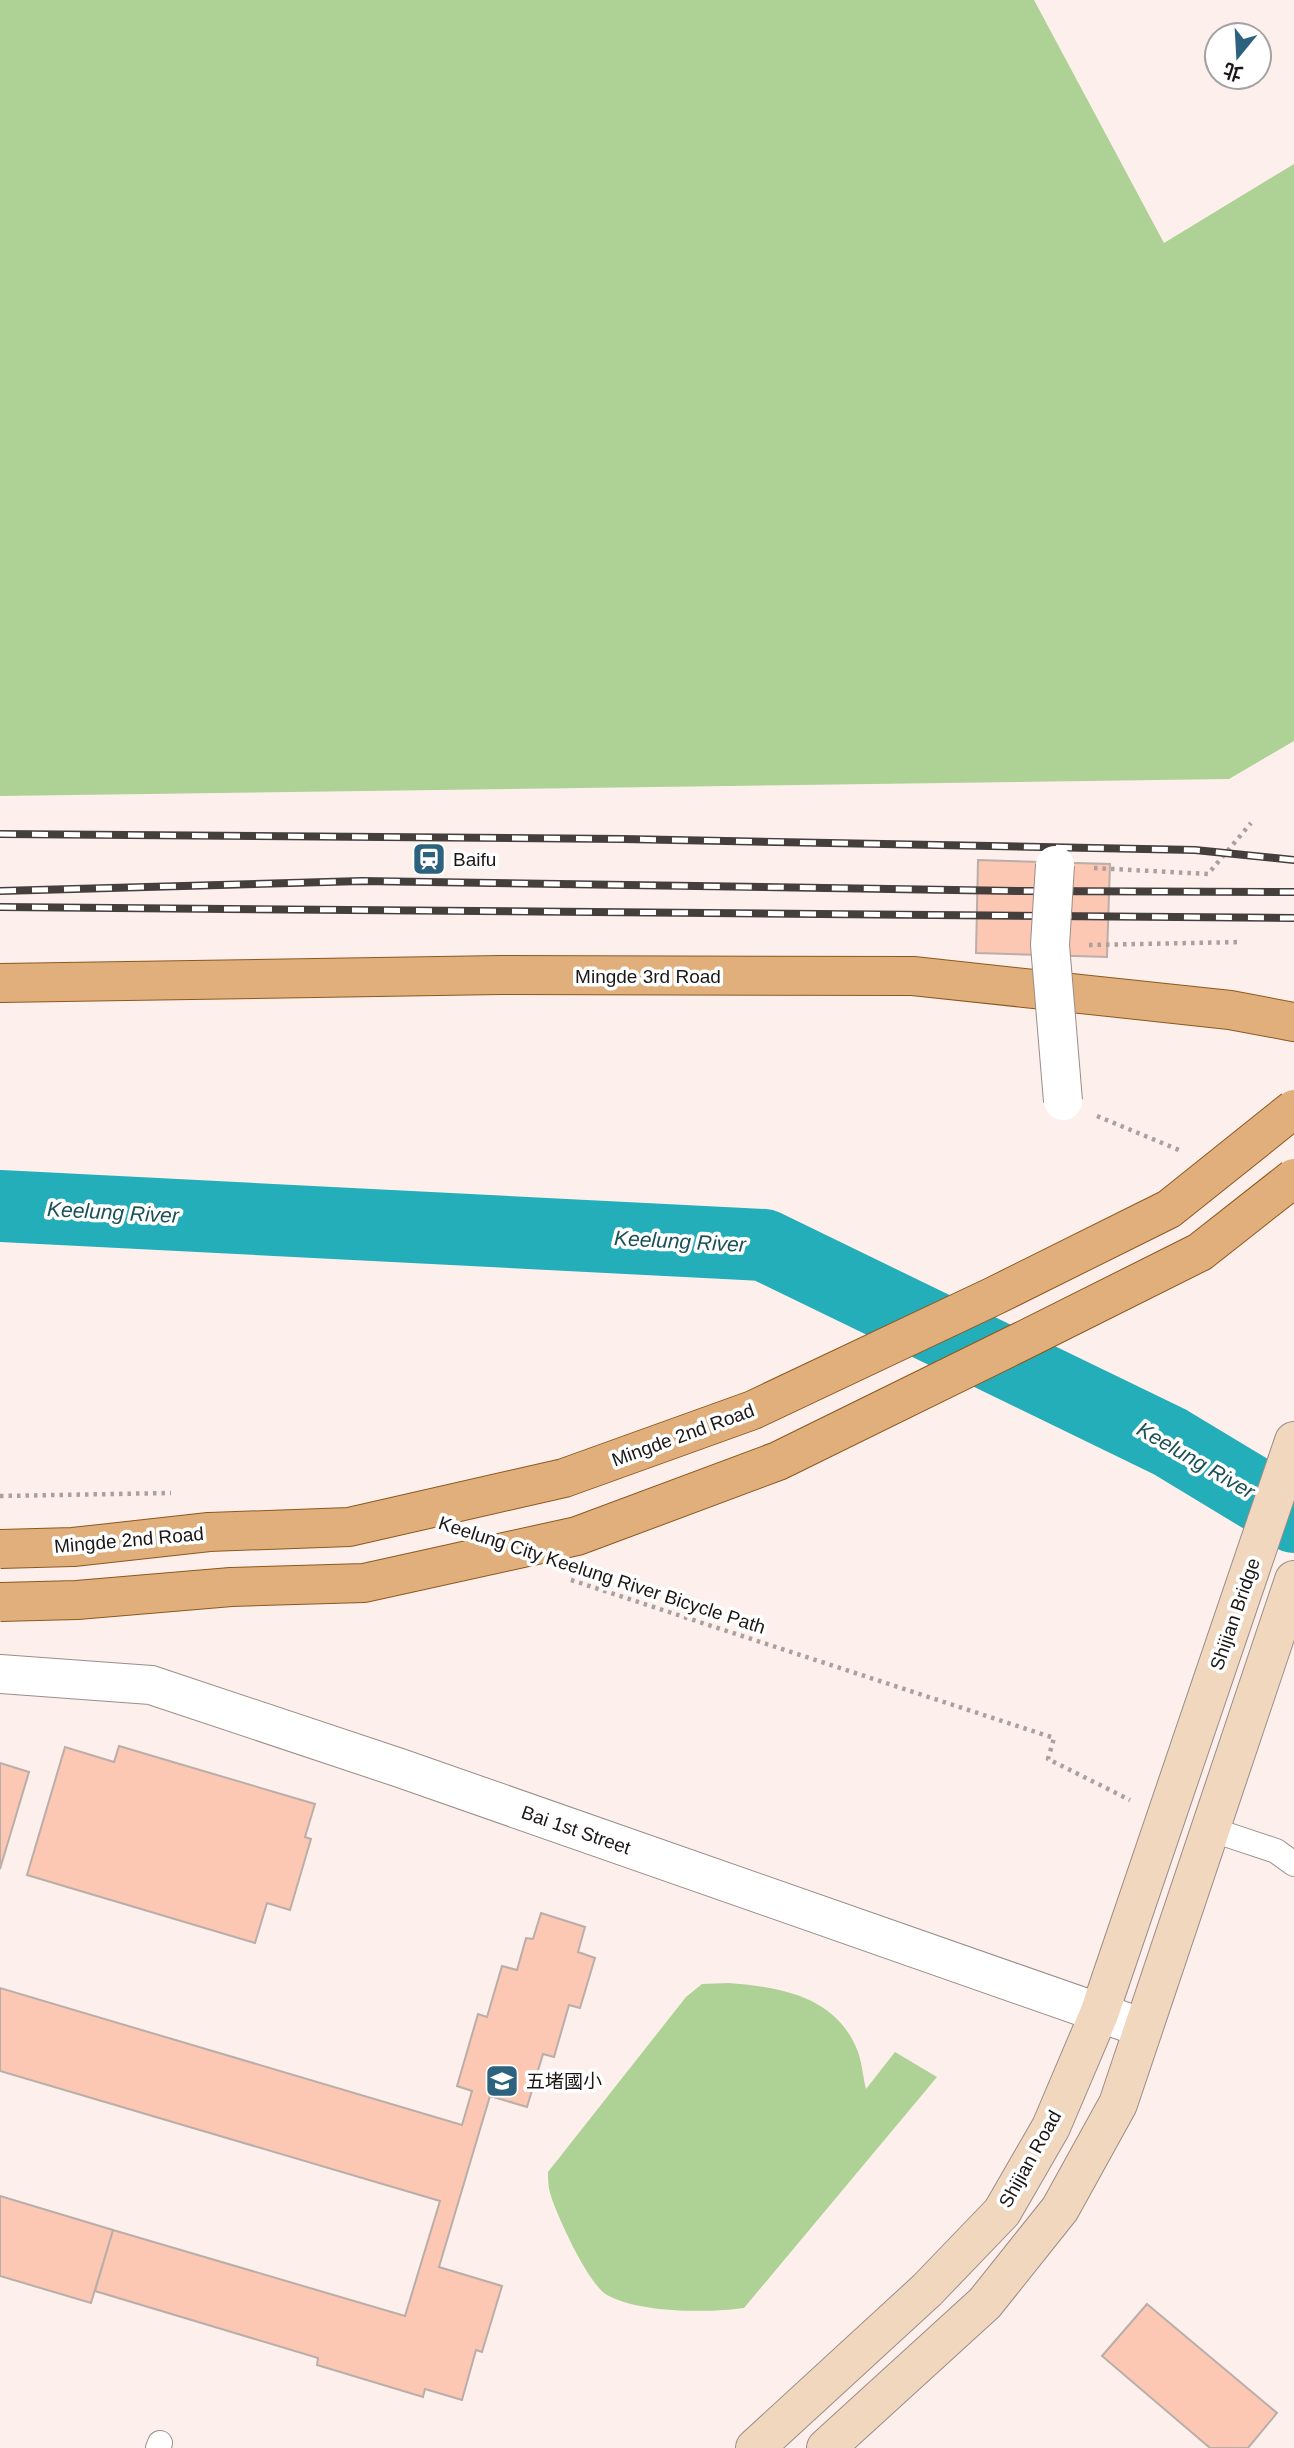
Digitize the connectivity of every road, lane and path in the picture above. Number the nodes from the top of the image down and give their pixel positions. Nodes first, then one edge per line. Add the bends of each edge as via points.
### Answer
1 (1251, 823) dead end
2 (1055, 865) joint
3 (1242, 942) dead end
4 (1050, 945) junction
5 (0, 983) edge
6 (1294, 1022) edge
7 (1063, 1101) joint
8 (1294, 1109) edge
9 (1185, 1153) dead end
10 (1294, 1178) edge
11 (1294, 1441) edge
12 (180, 1493) dead end
13 (0, 1496) edge
14 (0, 1549) edge
15 (565, 1577) dead end
16 (1294, 1580) edge
17 (0, 1602) edge
18 (0, 1674) edge
19 (1176, 1786) joint
20 (1138, 1803) dead end
21 (1215, 1814) junction
22 (1294, 1864) edge
23 (1099, 2014) junction
24 (1143, 2028) junction
25 (755, 2448) edge
26 (826, 2448) edge

1 - 2 path via 1208,874
2 - 4 street, bridge
3 - 4 path
4 - 7 street, bridge
5 - 6 main road, Mingde 3rd Road via 500,975 913,976 1230,1010
7 - 9 path
8 - 14 main road, Mingde 2nd Road, bridge via 1169,1209 753,1410 564,1478 349,1527 209,1532 73,1547
10 - 17 main road, bridge via 1200,1252 1164,1270 778,1461 577,1536 364,1583
11 - 19 street, Shijian Bridge
12 - 13 path
15 - 20 path, Keelung City Keelung River Bicycle Path via 1054,1738 1048,1759
16 - 21 street
18 - 23 street, Bai 1st Street via 151,1685 414,1772
19 - 23 street, Shijian Road
21 - 22 lane
21 - 24 street
23 - 24 street, Bai 1st Street
23 - 25 street, Shijian Road via 1051,2127 1002,2212 927,2290
24 - 26 street via 1118,2104 1060,2209 985,2303

